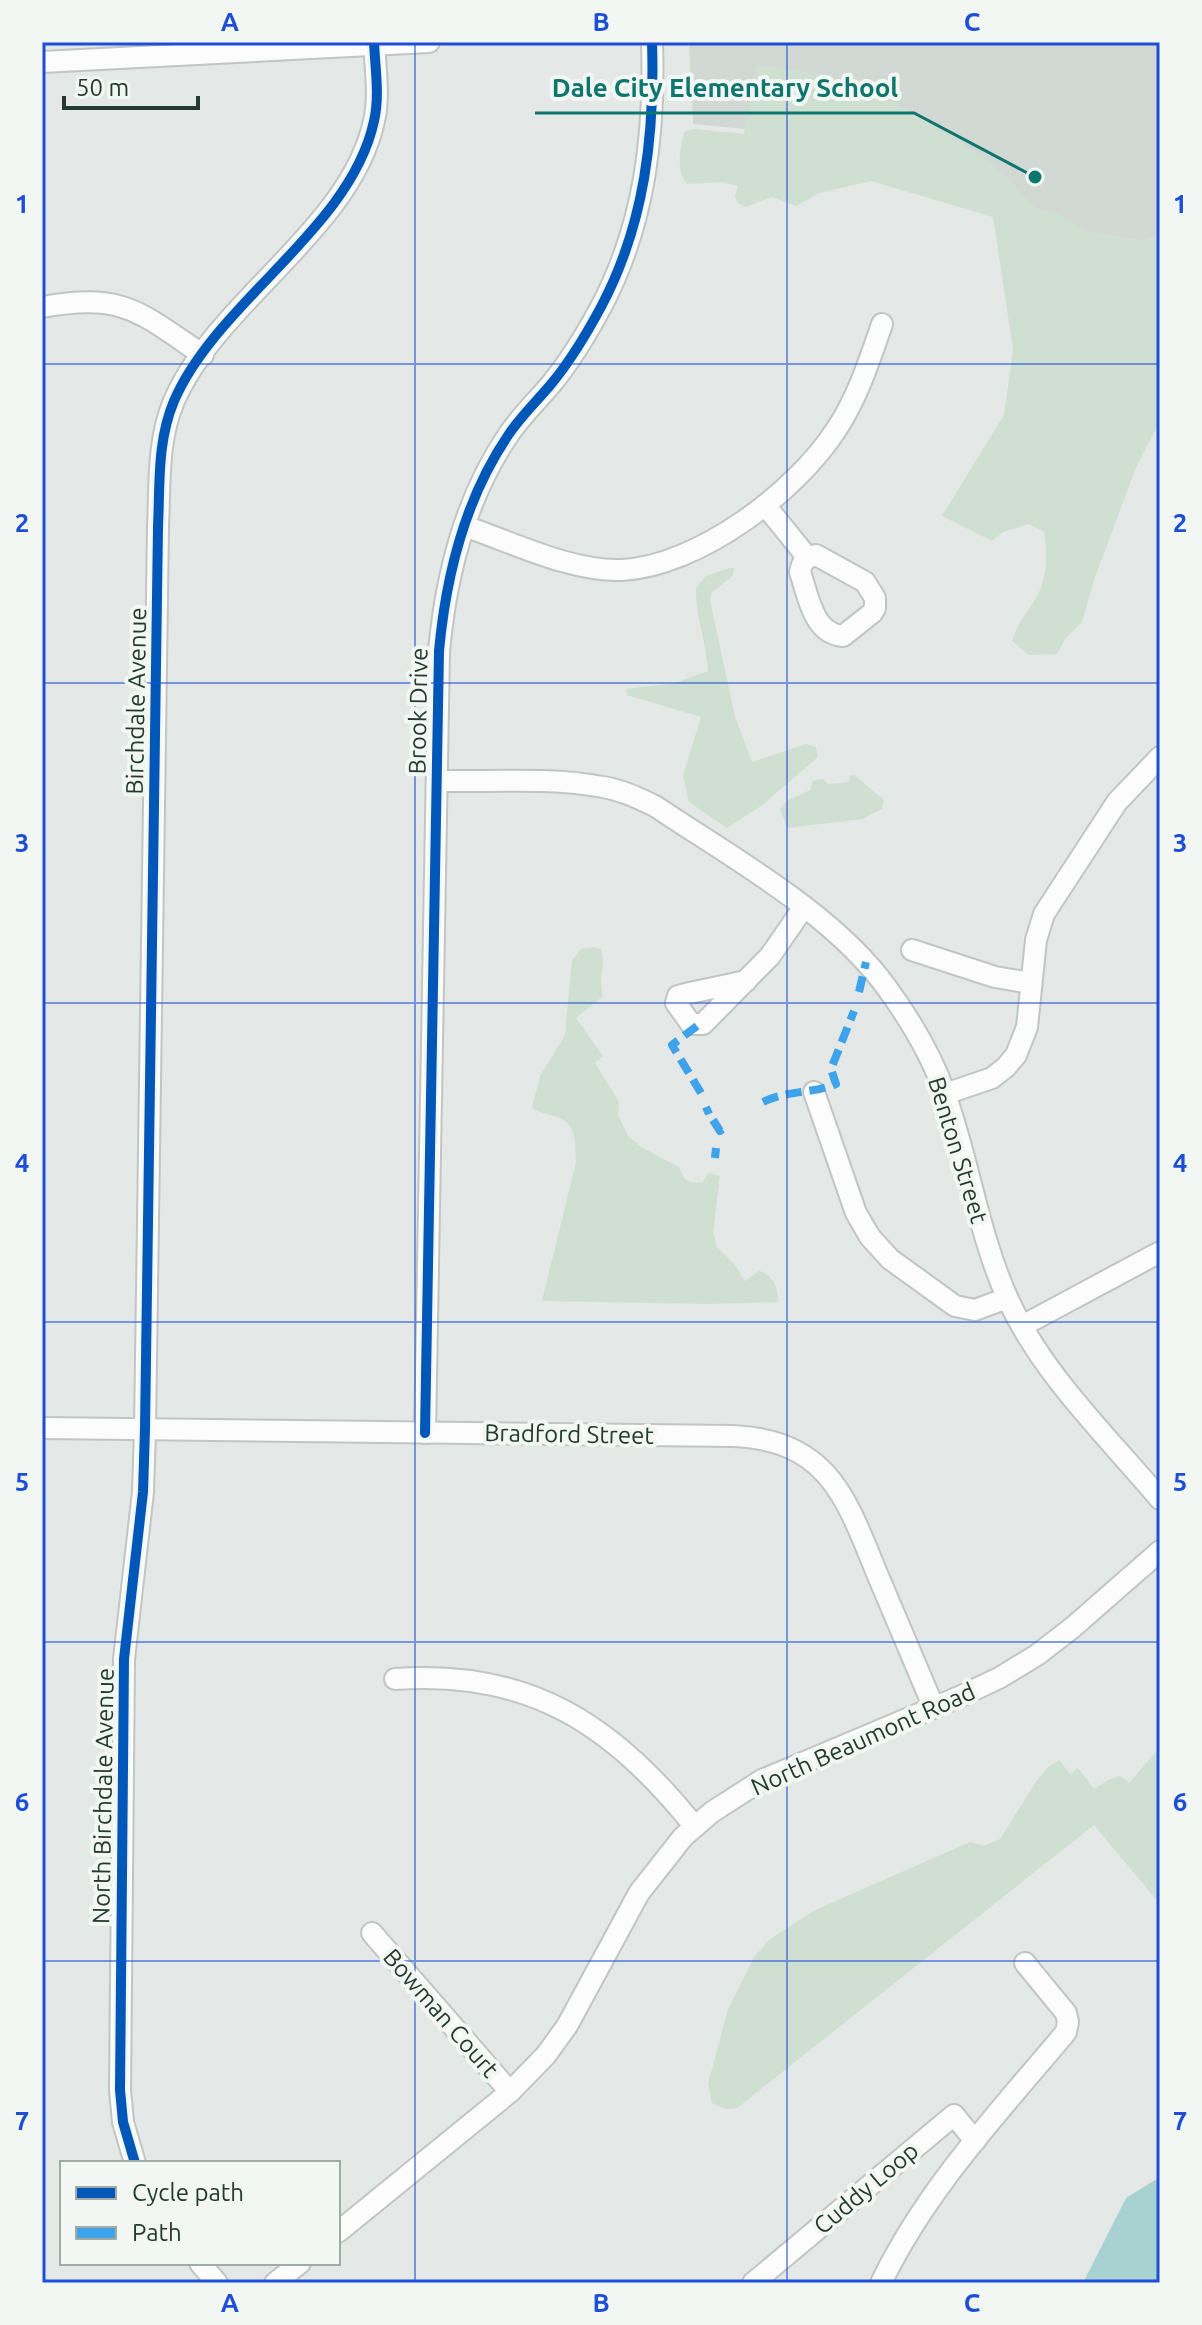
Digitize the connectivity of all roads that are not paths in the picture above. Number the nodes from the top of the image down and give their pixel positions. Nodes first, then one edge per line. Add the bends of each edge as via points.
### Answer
1 (429, 42) edge
2 (652, 42) edge
3 (374, 43) edge
4 (42, 62) edge
5 (42, 307) edge
6 (882, 324) dead end
7 (203, 355) junction
8 (765, 505) junction
9 (464, 526) junction
10 (807, 557) dead end
11 (1160, 757) edge
12 (437, 781) junction
13 (804, 907) junction
14 (912, 950) dead end
15 (746, 981) dead end
16 (1031, 983) junction
17 (814, 1092) dead end
18 (945, 1094) junction
19 (1160, 1252) edge
20 (1007, 1298) junction
21 (1022, 1326) junction
22 (42, 1428) edge
23 (145, 1429) junction
24 (425, 1433) junction
25 (1160, 1499) edge
26 (1160, 1551) edge
27 (395, 1679) dead end
28 (934, 1708) junction
29 (695, 1827) junction
30 (372, 1933) dead end
31 (1025, 1963) dead end
32 (510, 2092) junction
33 (975, 2141) junction
34 (134, 2161) edge
35 (340, 2230) edge
36 (202, 2265) edge
37 (298, 2265) edge
38 (217, 2283) edge
39 (275, 2283) edge
40 (753, 2283) edge
41 (881, 2283) edge

1 - 3 street
2 - 9 street, Brook Drive via 651,143 641,199 620,264 580,343 496,455
3 - 4 street
3 - 7 street, Birchdale Avenue via 376,117 358,168
5 - 7 street via 75,301 120,305
6 - 8 street via 837,429
7 - 23 street, Birchdale Avenue via 175,399 161,447
8 - 9 street via 668,561 622,570 570,563
8 - 10 street
9 - 12 street, Brook Drive via 443,609
11 - 16 street via 1117,802 1049,906 1036,940
12 - 13 street, Benton Street via 573,783 631,794
12 - 24 street, Brook Drive
13 - 15 street
13 - 18 street, Benton Street via 858,953 886,986 910,1021
14 - 16 street
16 - 18 street via 1024,1040 1012,1061 992,1078
17 - 20 street via 856,1213 879,1249 955,1306 975,1310
18 - 20 street, Benton Street
19 - 21 street
20 - 21 street, Benton Street
21 - 25 street, Benton Street via 1054,1374
22 - 23 street, Bradford Street
23 - 24 street, Bradford Street
23 - 34 street, North Birchdale Avenue via 124,1659 120,2090
24 - 28 street, Bradford Street via 733,1436 789,1447 829,1476 848,1504
26 - 28 street, North Beaumont Road via 1037,1655
27 - 29 street via 478,1681 550,1703 638,1762
28 - 29 street, North Beaumont Road via 762,1780
29 - 32 street, North Beaumont Road via 639,1893 567,2026
30 - 32 street, Bowman Court
31 - 33 street, Cuddy Loop via 1066,2013 1066,2032
32 - 35 street, North Beaumont Road
33 - 40 street, Cuddy Loop via 954,2115
33 - 41 street, Cuddy Loop via 912,2228
36 - 38 street
37 - 39 street

